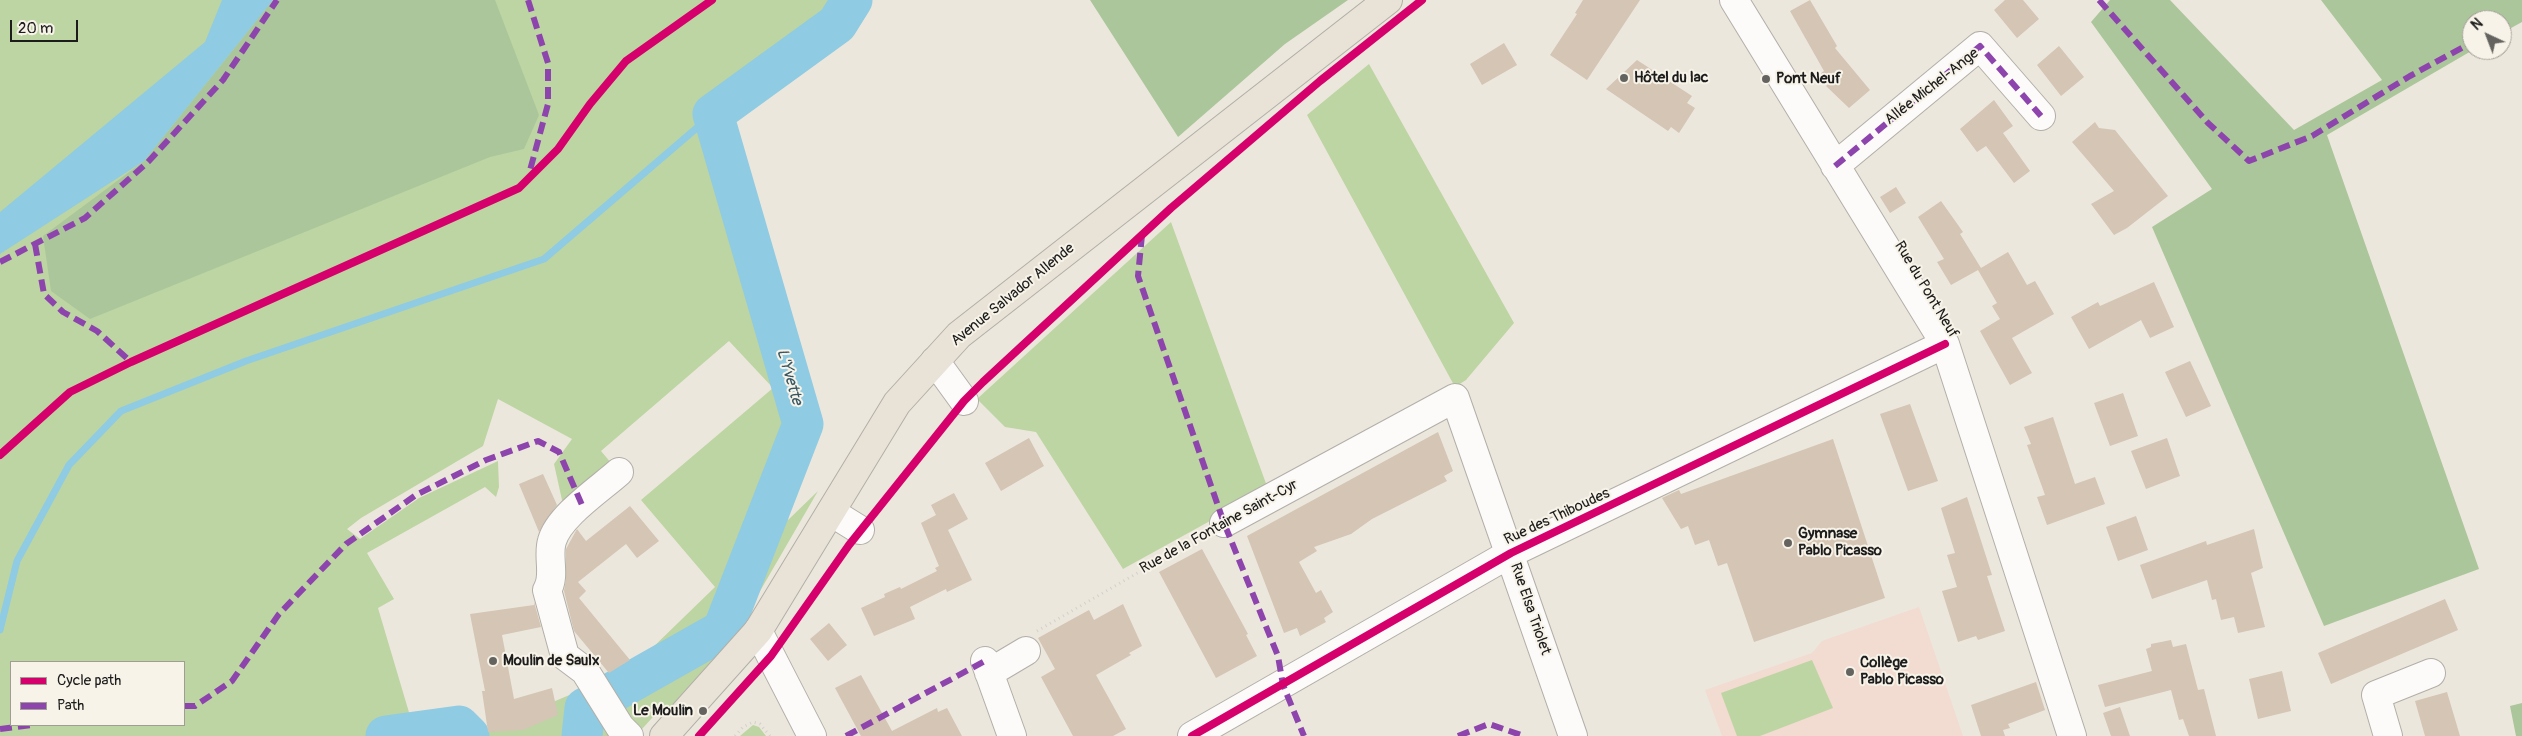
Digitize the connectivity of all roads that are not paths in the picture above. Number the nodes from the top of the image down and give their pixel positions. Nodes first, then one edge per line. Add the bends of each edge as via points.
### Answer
1 (1388, 0) edge
2 (1734, 0) edge
3 (2041, 116) dead end
4 (1835, 166) junction
5 (1945, 344) junction
6 (935, 361) junction
7 (1455, 398) joint
8 (964, 401) dead end
9 (619, 472) dead end
10 (831, 512) junction
11 (1224, 523) road end
12 (860, 530) dead end
13 (1511, 553) junction
14 (758, 631) junction
15 (1031, 641) road end
16 (2431, 673) dead end
17 (629, 736) edge
18 (664, 736) edge
19 (812, 736) edge
20 (1012, 736) edge
21 (1192, 736) edge
22 (1574, 736) edge
23 (2072, 736) edge
24 (2388, 736) edge

1 - 6 main road, Avenue Salvador Allende via 959,335
2 - 4 street, Rue du Pont Neuf
3 - 4 street, Allée Michel-Ange via 1980,46
4 - 5 street, Rue du Pont Neuf
5 - 13 street, Rue des Thiboudes
5 - 23 street, Rue du Pont Neuf
6 - 8 street
6 - 10 main road, Avenue Salvador Allende via 898,403
7 - 11 street, Rue de la Fontaine Saint-Cyr
7 - 13 street, Rue Elsa Triolet
9 - 17 street via 559,525 551,542 551,584 547,590 565,656 585,671
10 - 12 street
10 - 14 main road, Avenue Salvador Allende
13 - 21 street, Rue des Thiboudes
13 - 22 street, Rue Elsa Triolet
14 - 18 main road, Avenue Salvador Allende
14 - 19 street
15 - 20 street via 987,667
16 - 24 street via 2376,695

